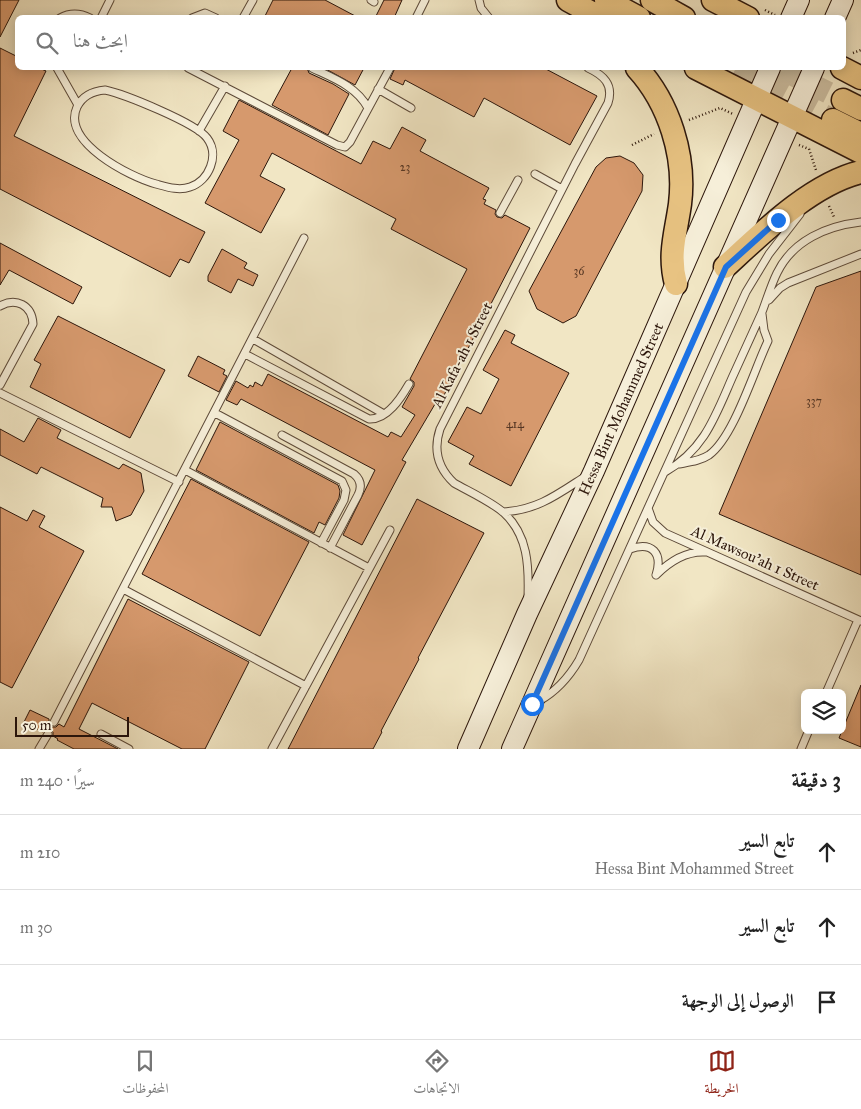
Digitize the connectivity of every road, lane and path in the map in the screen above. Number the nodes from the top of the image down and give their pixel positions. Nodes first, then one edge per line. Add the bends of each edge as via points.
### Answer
1 (110, 0) edge
2 (253, 0) edge
3 (425, 0) edge
4 (479, 0) edge
5 (555, 0) edge
6 (568, 0) edge
7 (606, 0) edge
8 (652, 0) edge
9 (713, 0) edge
10 (799, 0) edge
11 (843, 0) edge
12 (755, 11) edge
13 (67, 15) edge
14 (83, 15) edge
15 (102, 15) edge
16 (245, 15) edge
17 (418, 15) edge
18 (487, 15) edge
19 (574, 15) edge
20 (596, 15) edge
21 (634, 15) edge
22 (679, 15) edge
23 (775, 15) edge
24 (792, 15) edge
25 (837, 15) edge
26 (58, 70) edge
27 (192, 70) edge
28 (316, 70) edge
29 (389, 70) edge
30 (592, 70) edge
31 (639, 70) edge
32 (700, 70) edge
33 (769, 70) edge
34 (813, 70) edge
35 (846, 70) edge
36 (861, 78) edge
37 (225, 86) junction
38 (378, 90) junction
39 (757, 98) junction
40 (78, 105) junction
41 (368, 108) junction
42 (411, 108) dead end
43 (720, 108) dead end
44 (846, 109) tunnel mouth
45 (792, 117) junction
46 (746, 121) junction
47 (199, 131) junction
48 (861, 134) edge
49 (783, 138) junction
50 (809, 149) dead end
51 (861, 152) edge
52 (861, 172) edge
53 (534, 174) dead end
54 (518, 180) dead end
55 (562, 189) junction
56 (814, 194) junction
57 (500, 213) dead end
58 (861, 222) edge
59 (304, 238) dead end
60 (861, 254) edge
61 (726, 267) junction
62 (676, 284) junction
63 (0, 306) edge
64 (763, 309) junction
65 (252, 340) junction
66 (245, 354) junction
67 (409, 384) dead end
68 (0, 386) edge
69 (0, 393) edge
70 (215, 413) junction
71 (384, 414) junction
72 (282, 435) dead end
73 (679, 464) junction
74 (185, 470) junction
75 (594, 471) junction
76 (664, 472) junction
77 (179, 482) junction
78 (648, 508) junction
79 (503, 512) junction
80 (390, 530) dead end
81 (321, 543) junction
82 (330, 548) junction
83 (630, 549) junction
84 (710, 552) junction
85 (369, 568) junction
86 (123, 589) junction
87 (528, 614) junction
88 (860, 620) edge
89 (306, 686) junction
90 (828, 689) edge
91 (532, 704) junction
92 (54, 722) dead end
93 (48, 734) dead end
94 (101, 734) dead end
95 (808, 734) edge
96 (39, 749) edge
97 (129, 749) edge
98 (272, 749) edge
99 (468, 749) edge
100 (512, 749) edge
101 (801, 749) edge

1 - 15 lane
2 - 16 lane
3 - 17 lane
4 - 18 lane
5 - 19 main road
6 - 20 main road
7 - 21 main road
8 - 22 main road
9 - 12 main road
10 - 24 main road
11 - 25 main road
12 - 23 path via 764,9
13 - 14 lane
26 - 40 lane
27 - 37 lane
28 - 41 lane via 352,88
29 - 38 lane
30 - 55 lane, Al Kafa-ah 1 Street via 607,81 610,98
31 - 62 main road via 663,108 678,150 681,186 672,258
32 - 39 main road
33 - 39 main road, Hessa Bint Mohammed Street
34 - 45 main road
35 - 36 main road
37 - 41 lane via 341,147 350,142
37 - 47 lane
38 - 41 lane
38 - 42 lane
39 - 45 main road
39 - 46 main road, Hessa Bint Mohammed Street
40 - 47 lane via 89,94 105,90 159,110
40 - 47 lane via 74,121 78,131 97,153 122,171 172,188 188,188 208,173 212,150 207,136
43 - 46 path
44 - 48 main road
45 - 49 main road
45 - 51 main road
46 - 62 main road, Hessa Bint Mohammed Street
49 - 50 path
49 - 61 main road
52 - 56 main road via 842,178
53 - 55 lane
54 - 57 lane
55 - 79 lane, Al Kafa-ah 1 Street via 437,438 439,463 447,477
56 - 61 main road via 778,220
56 - 76 lane via 769,254 746,292
58 - 64 lane via 837,225 800,244 777,272
59 - 65 lane
60 - 64 lane via 780,288
61 - 91 main road
62 - 75 main road, Hessa Bint Mohammed Street
63 - 68 lane via 20,303 30,311 33,324
64 - 73 lane via 709,430
64 - 73 lane via 768,341 730,430 710,454 697,461
65 - 66 lane
65 - 71 lane
66 - 70 lane
66 - 71 lane via 369,419
67 - 71 lane
69 - 77 lane
70 - 74 lane
70 - 81 lane via 342,481 346,490 344,500
72 - 82 lane via 354,474 360,481 360,491
73 - 76 lane
74 - 77 lane
74 - 81 lane
75 - 79 lane via 540,504 525,510
75 - 87 main road, Hessa Bint Mohammed Street
76 - 78 lane
77 - 86 lane
78 - 83 lane
78 - 84 lane, Al Mawsou'ah 1 Street via 654,522 665,533
79 - 87 lane, Al Kafa-ah 1 Street via 517,530 526,552
80 - 85 lane
81 - 82 lane
82 - 85 lane
83 - 84 lane via 646,546 655,552 659,560 656,575 681,557
83 - 91 lane via 574,670 560,686
84 - 88 lane, Al Mawsou'ah 1 Street
85 - 89 lane
86 - 89 lane
86 - 92 lane
87 - 99 main road, Hessa Bint Mohammed Street
88 - 90 lane
89 - 98 lane
91 - 100 main road
93 - 96 lane
94 - 97 lane
95 - 101 lane

